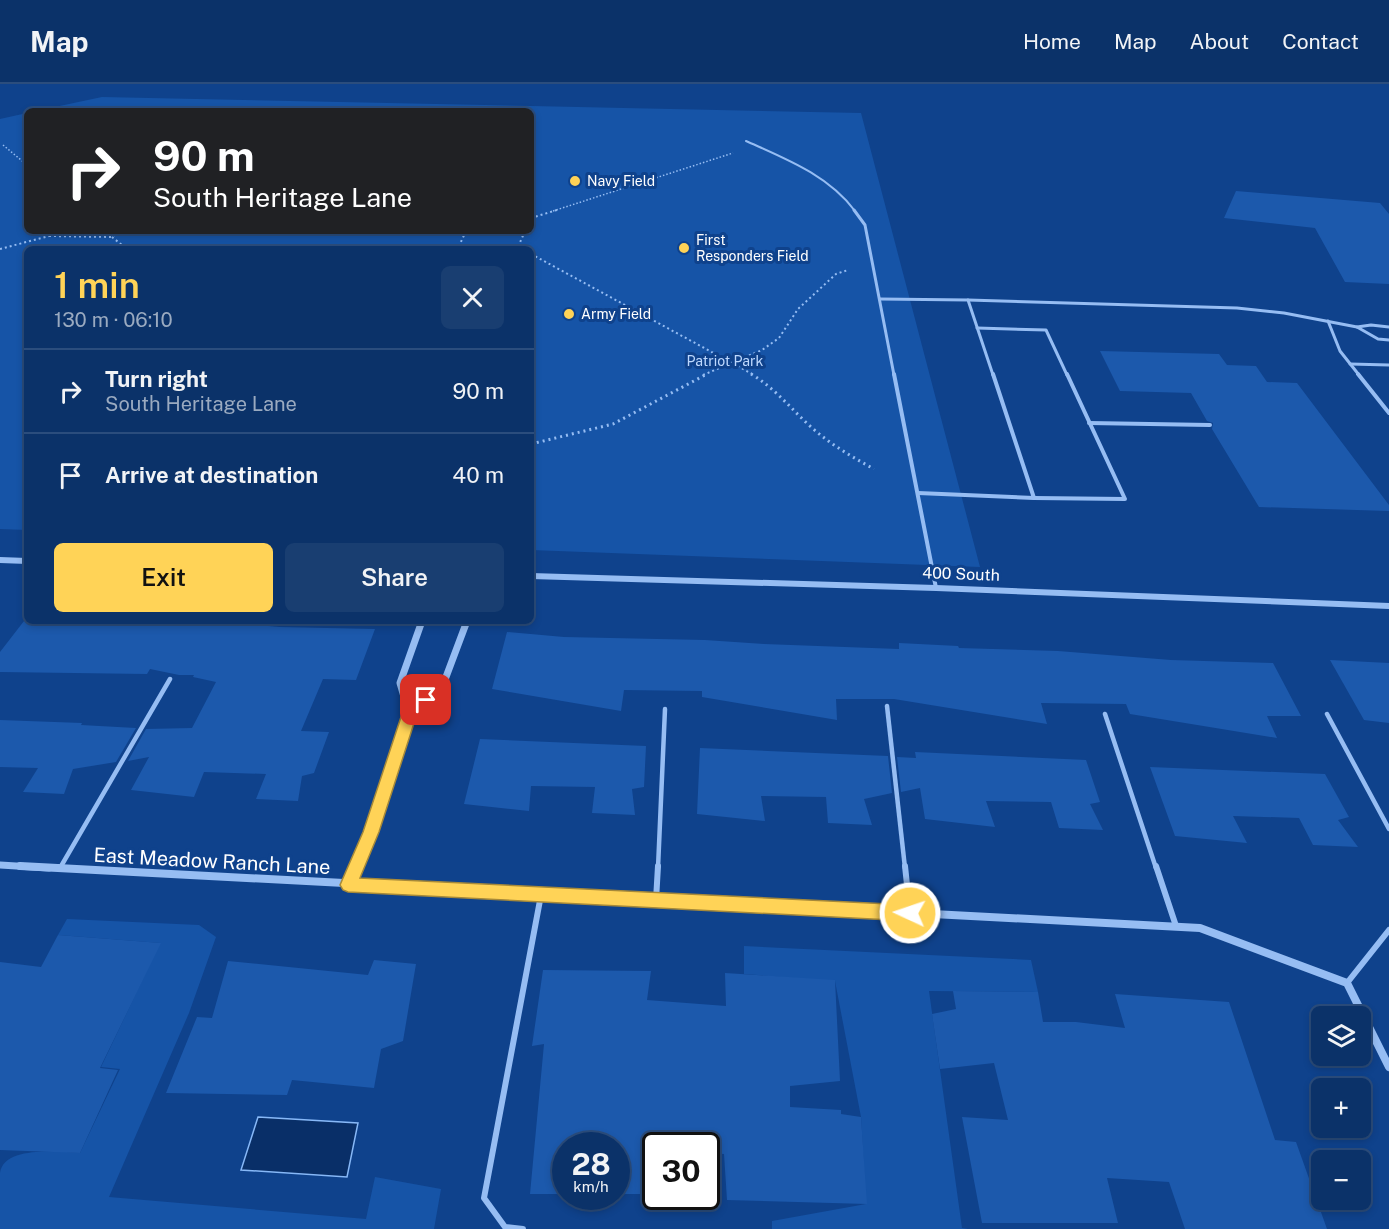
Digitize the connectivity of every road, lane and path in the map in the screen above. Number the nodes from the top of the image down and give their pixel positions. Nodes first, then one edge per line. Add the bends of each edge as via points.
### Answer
1 (746, 141) dead end
2 (3, 145) dead end
3 (734, 153) dead end
4 (24, 162) edge
5 (534, 217) edge
6 (51, 234) edge
7 (116, 234) edge
8 (465, 234) edge
9 (49, 236) junction
10 (112, 237) junction
11 (123, 246) edge
12 (459, 246) edge
13 (0, 249) edge
14 (534, 256) edge
15 (848, 270) dead end
16 (880, 299) junction
17 (968, 300) junction
18 (1328, 321) junction
19 (1357, 327) junction
20 (1389, 327) edge
21 (977, 328) junction
22 (1389, 340) edge
23 (731, 362) junction
24 (1350, 364) junction
25 (1389, 365) edge
26 (1389, 413) edge
27 (1089, 423) junction
28 (1210, 425) dead end
29 (534, 443) edge
30 (874, 469) dead end
31 (918, 493) junction
32 (1034, 498) junction
33 (0, 560) edge
34 (24, 561) edge
35 (534, 576) edge
36 (936, 588) junction
37 (1389, 606) edge
38 (421, 624) edge
39 (466, 624) edge
40 (170, 679) dead end
41 (887, 706) dead end
42 (665, 709) dead end
43 (410, 714) junction
44 (1105, 714) dead end
45 (1327, 714) dead end
46 (1389, 830) edge
47 (0, 865) edge
48 (60, 868) junction
49 (348, 885) junction
50 (540, 895) junction
51 (656, 900) junction
52 (910, 913) junction
53 (1176, 926) junction
54 (1389, 930) edge
55 (1347, 983) junction
56 (1389, 1067) edge
57 (523, 1229) edge

1 - 16 lane via 805,168 842,194 865,225
2 - 4 path
3 - 5 path
6 - 9 path
7 - 10 path
8 - 12 path
9 - 10 path
9 - 13 path
10 - 11 path
14 - 23 path
15 - 23 path via 836,274 798,309 779,338 762,350
16 - 17 lane
16 - 31 lane
17 - 18 lane via 1237,308
17 - 21 lane
18 - 19 lane
18 - 24 lane
19 - 20 lane
19 - 22 lane via 1378,339
21 - 27 lane via 1046,330
21 - 32 lane
23 - 29 path via 613,424
23 - 30 path via 768,384 840,450
24 - 25 lane
24 - 26 lane
27 - 28 lane
27 - 32 lane via 1125,499
31 - 32 lane
31 - 36 lane
33 - 34 street
35 - 36 street, 400 South
36 - 37 street, 400 South
38 - 43 street via 400,683
39 - 43 street via 443,685
40 - 48 lane
41 - 52 lane
42 - 51 lane
43 - 49 street via 371,832
44 - 53 lane
45 - 46 lane
47 - 48 street, East Meadow Ranch Lane
48 - 49 street, East Meadow Ranch Lane
49 - 50 street, East Meadow Ranch Lane
50 - 51 street, East Meadow Ranch Lane
50 - 57 lane via 484,1198 505,1227
51 - 52 street, East Meadow Ranch Lane
52 - 53 street, East Meadow Ranch Lane
53 - 55 street, East Meadow Ranch Lane via 1200,927
54 - 55 lane
55 - 56 street

